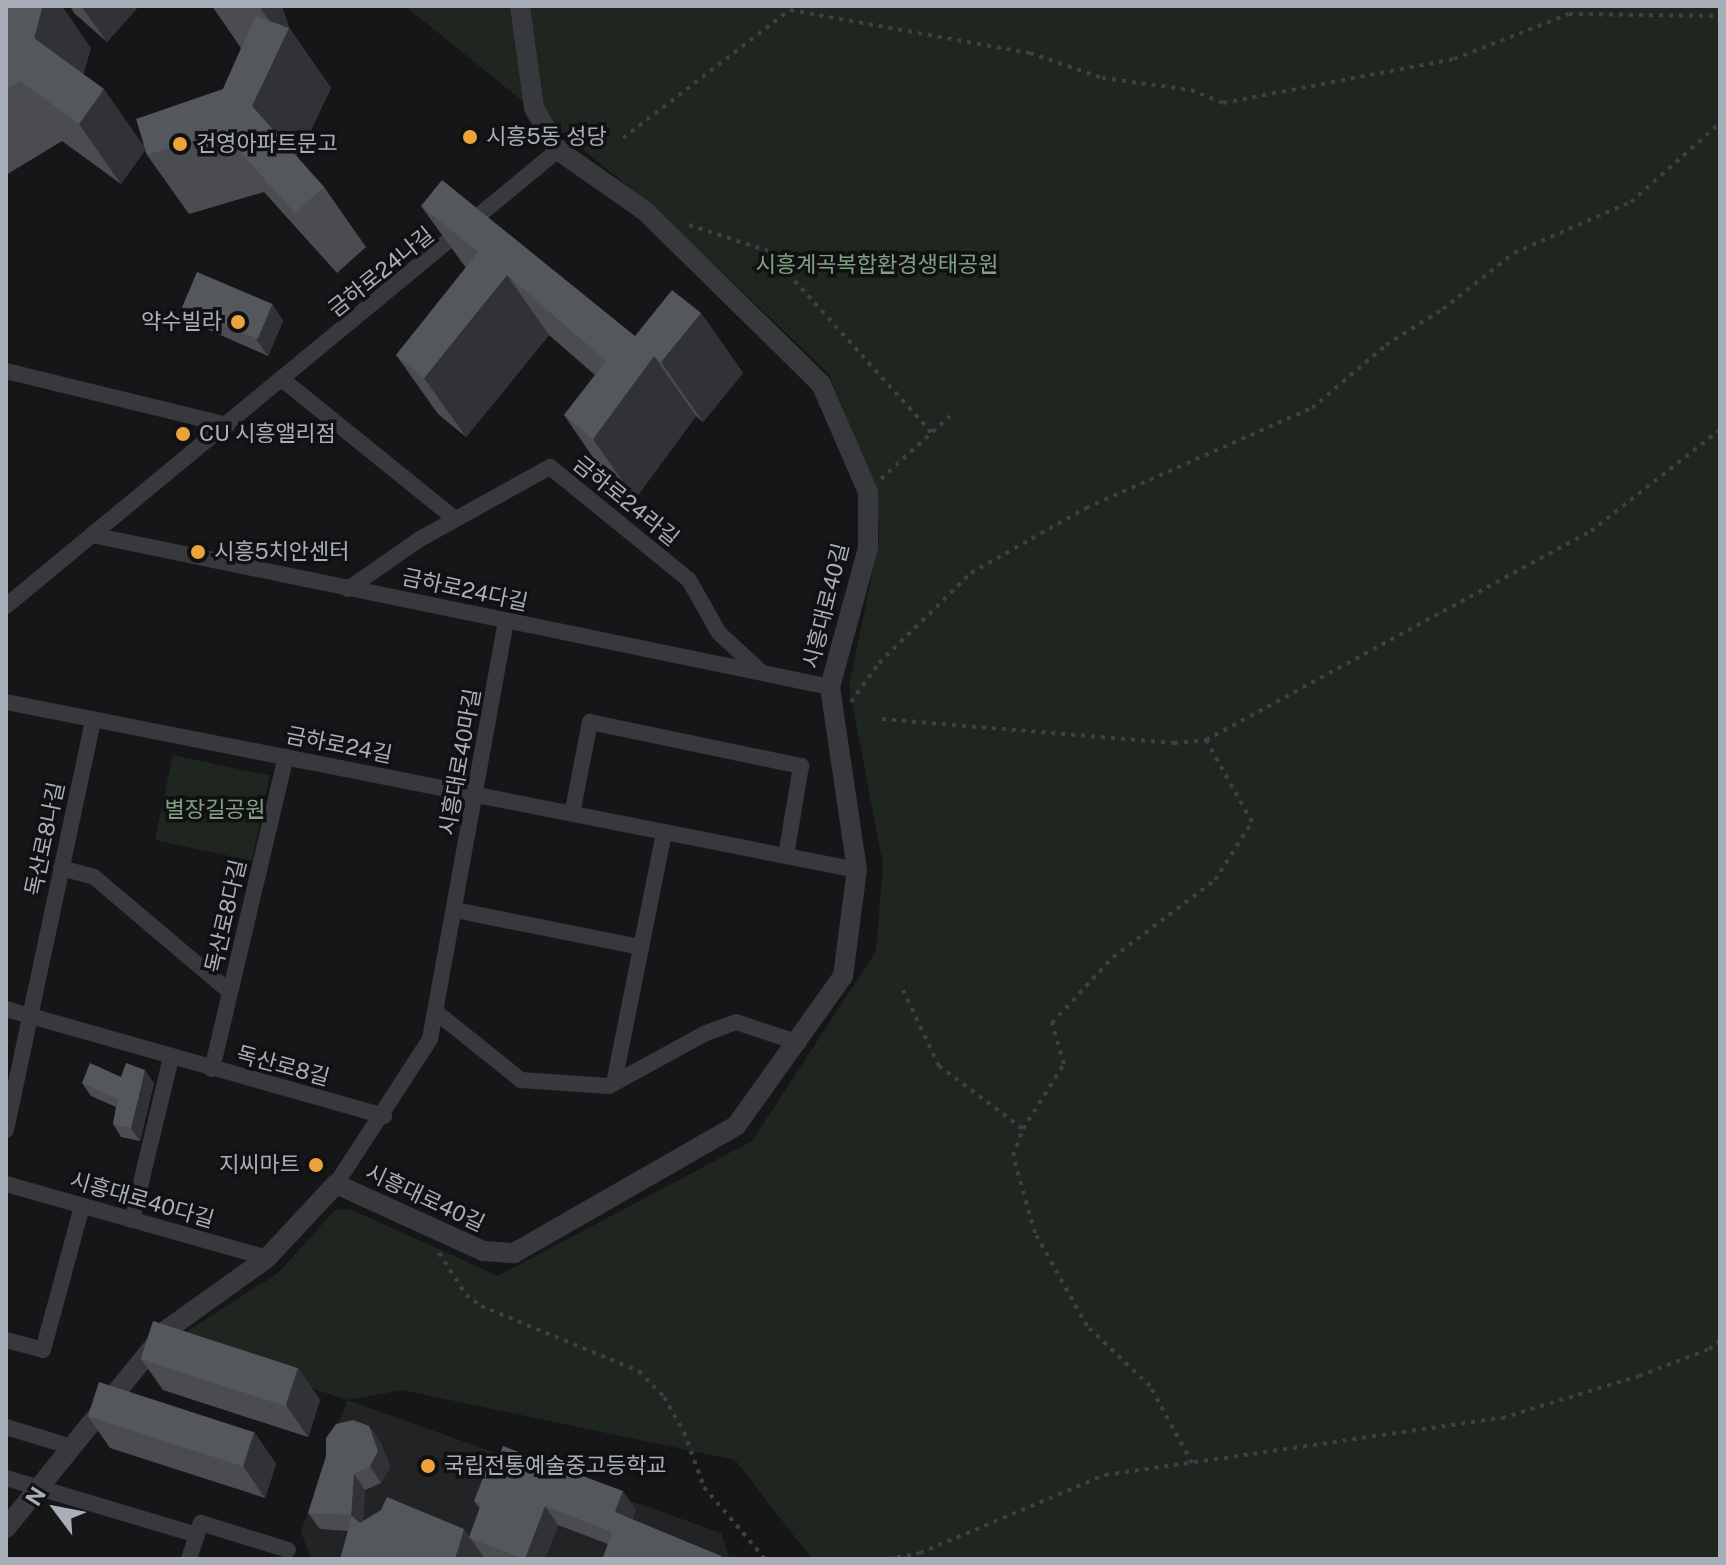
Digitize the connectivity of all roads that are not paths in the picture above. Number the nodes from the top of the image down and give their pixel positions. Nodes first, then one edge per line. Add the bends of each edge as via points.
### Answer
1 (520, 6) edge
2 (558, 150) junction
3 (7, 376) edge
4 (283, 380) junction
5 (228, 425) junction
6 (455, 519) junction
7 (92, 535) junction
8 (348, 589) junction
9 (6, 606) edge
10 (506, 621) junction
11 (765, 674) junction
12 (830, 687) junction
13 (6, 702) edge
14 (93, 719) junction
15 (286, 757) junction
16 (477, 795) junction
17 (572, 814) junction
18 (664, 832) junction
19 (786, 856) junction
20 (61, 868) junction
21 (857, 870) junction
22 (455, 910) junction
23 (641, 947) junction
24 (230, 992) junction
25 (6, 1009) edge
26 (436, 1012) junction
27 (29, 1016) junction
28 (799, 1043) junction
29 (171, 1057) junction
30 (212, 1069) junction
31 (614, 1083) junction
32 (384, 1116) junction
33 (6, 1130) edge
34 (6, 1184) edge
35 (336, 1184) junction
36 (82, 1206) junction
37 (132, 1220) junction
38 (267, 1258) junction
39 (6, 1340) edge
40 (6, 1427) edge
41 (72, 1447) junction
42 (6, 1478) edge
43 (39, 1487) junction
44 (6, 1528) edge
45 (197, 1535) junction
46 (288, 1550) dead end
47 (189, 1559) edge

1 - 2 street via 534,108
2 - 4 street, 금하로24나길
2 - 12 street, 시흥대로40길 via 645,211 821,384 868,492 868,548
3 - 5 street
4 - 5 street, 금하로24나길
4 - 6 street
5 - 7 street, 금하로24나길
6 - 8 street, 금하로24라길
6 - 11 street, 금하로24라길 via 550,467 689,580 719,633
7 - 8 street, 금하로24다길
7 - 9 street, 금하로24나길
8 - 10 street, 금하로24다길
10 - 11 street, 금하로24다길
10 - 16 street, 시흥대로40마길
11 - 12 street, 금하로24다길
12 - 21 street, 시흥대로40길
13 - 14 street, 금하로24길
14 - 15 street, 금하로24길
14 - 20 street, 독산로8나길
15 - 16 street, 금하로24길
15 - 24 street, 독산로8다길
16 - 17 street, 금하로24길
16 - 22 street, 시흥대로40마길
17 - 18 street, 금하로24길
17 - 19 street via 590,722 801,766
18 - 19 street, 금하로24길
18 - 23 street
19 - 21 street, 금하로24길
20 - 24 street, 독산로8다길 via 94,877
20 - 27 street, 독산로8나길
21 - 28 street, 시흥대로40길 via 843,976
22 - 23 street
22 - 26 street, 시흥대로40마길
23 - 31 street
24 - 30 street, 독산로8다길
25 - 27 street, 독산로8길
26 - 31 street via 521,1080
26 - 32 street, 시흥대로40마길 via 430,1039
27 - 29 street, 독산로8길
27 - 33 street
28 - 31 street via 736,1022
28 - 35 street, 시흥대로40길 via 736,1126 514,1253 483,1251
29 - 30 street, 독산로8길
29 - 37 street
30 - 32 street, 독산로8길
32 - 35 street, 시흥대로40마길
34 - 36 street, 시흥대로40다길
35 - 38 street, 시흥대로40길
36 - 37 street, 시흥대로40다길
36 - 39 street via 43,1350
37 - 38 street, 시흥대로40다길
38 - 41 street, 시흥대로40길 via 168,1329
40 - 41 street
41 - 43 street, 시흥대로40길
42 - 43 street
43 - 44 street, 시흥대로40길
43 - 45 street
45 - 46 street via 201,1523
45 - 47 street

